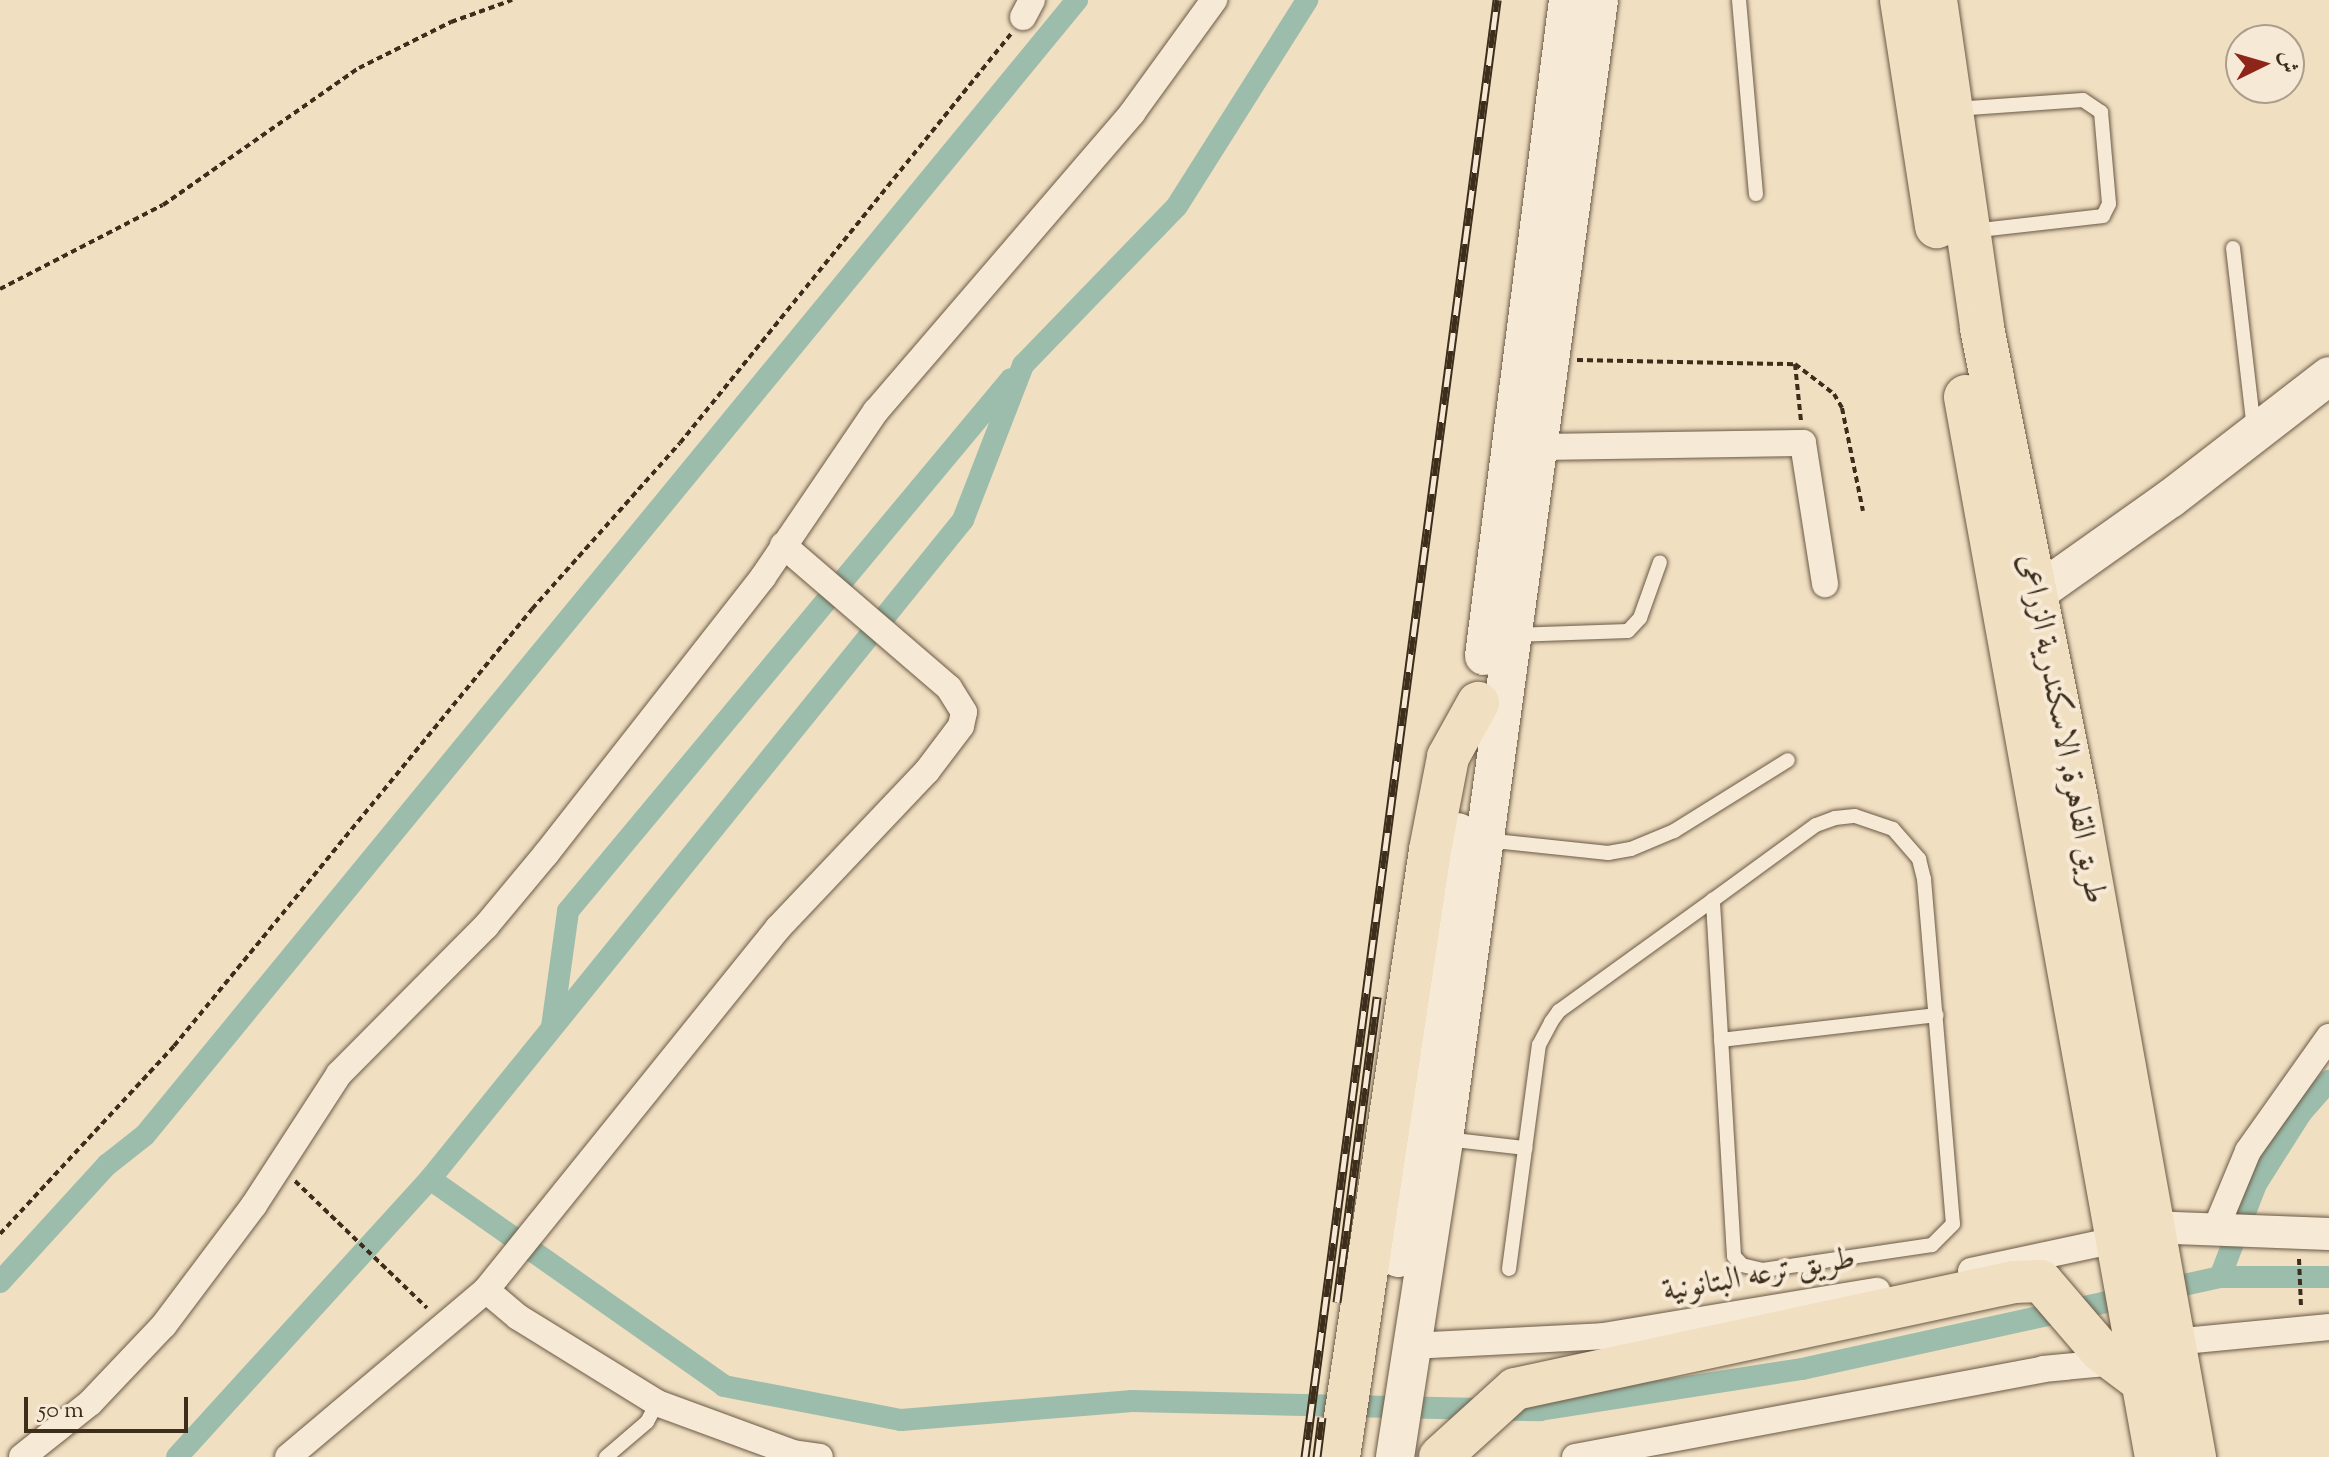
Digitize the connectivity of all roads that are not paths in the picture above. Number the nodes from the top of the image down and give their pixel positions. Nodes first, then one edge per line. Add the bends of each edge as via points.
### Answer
1 (1214, 0) edge
2 (1568, 0) edge
3 (1599, 0) edge
4 (1739, 0) edge
5 (1902, 0) edge
6 (1935, 0) edge
7 (1950, 109) junction
8 (1756, 194) dead end
9 (1966, 232) junction
10 (2233, 248) dead end
11 (2329, 376) edge
12 (2254, 433) junction
13 (1539, 447) junction
14 (783, 545) junction
15 (1660, 562) dead end
16 (1825, 584) dead end
17 (2021, 605) junction
18 (1513, 635) junction
19 (1478, 703) junction
20 (1788, 760) dead end
21 (1485, 840) junction
22 (1713, 900) junction
23 (1937, 1015) junction
24 (2329, 1037) edge
25 (1721, 1040) junction
26 (1444, 1139) junction
27 (1525, 1148) junction
28 (2225, 1228) junction
29 (2300, 1232) edge
30 (2135, 1243) junction
31 (1509, 1269) dead end
32 (486, 1290) junction
33 (2329, 1327) edge
34 (2140, 1349) junction
35 (1398, 1367) junction
36 (657, 1403) junction
37 (1384, 1446) edge
38 (22, 1457) edge
39 (288, 1457) edge
40 (606, 1457) edge
41 (820, 1457) edge
42 (1339, 1457) edge
43 (1440, 1457) edge
44 (1575, 1457) edge
45 (2157, 1457) edge
46 (2194, 1457) edge

1 - 14 street via 1132,113 876,411
2 - 19 main road
3 - 13 main road
4 - 8 lane
5 - 17 highway, طريق القاهرة, الاسكندرية الزراعى
6 - 7 highway, طريق القاهرة, الاسكندرية الزراعى
7 - 9 highway, طريق القاهرة, الاسكندرية الزراعى
7 - 9 lane via 2083,100 2101,112 2109,204 2103,216
9 - 17 highway, طريق القاهرة, الاسكندرية الزراعى
10 - 12 lane
11 - 12 main road
12 - 17 main road
13 - 16 street via 1803,443
13 - 18 main road
14 - 32 street via 949,688 964,712 956,734 778,928
14 - 38 street via 604,782 486,926 350,1061 220,1251 136,1357 90,1403
15 - 18 lane via 1640,618 1628,631
17 - 30 highway, طريق القاهرة, الاسكندرية الزراعى
18 - 21 main road
19 - 35 main road
19 - 42 main road via 1448,757 1430,850
20 - 21 lane via 1674,831 1631,849 1608,853
21 - 26 main road
22 - 23 lane via 1816,825 1835,818 1874,820 1893,829 1919,859 1924,879
22 - 25 lane
22 - 27 lane via 1551,1022 1539,1045
23 - 25 lane
23 - 25 lane via 1955,1209 1945,1237 1932,1245 1763,1270 1742,1265 1734,1256
24 - 28 street via 2248,1151
26 - 27 lane
26 - 35 main road
27 - 31 lane
28 - 29 street
28 - 30 street
30 - 34 highway, طريق القاهرة, الاسكندرية الزراعى
30 - 35 street, طريق ترعه البتانونية via 1825,1301
32 - 36 street via 518,1317
32 - 39 street
33 - 34 street
34 - 43 main road via 2041,1281 2014,1282 1515,1389
34 - 44 street
34 - 45 highway, طريق القاهرة, الاسكندرية الزراعى
34 - 46 highway, طريق القاهرة, الاسكندرية الزراعى
35 - 37 main road
36 - 40 lane via 647,1422
36 - 41 street via 793,1453

